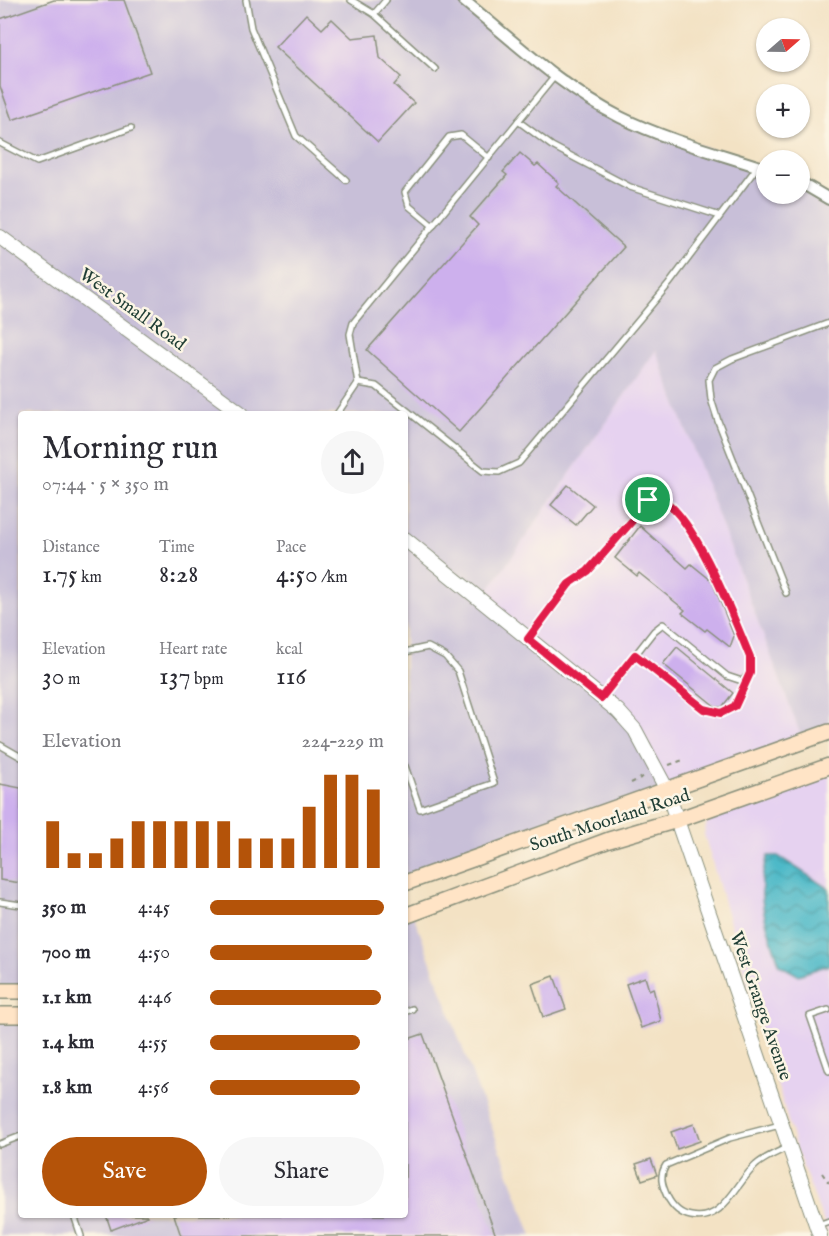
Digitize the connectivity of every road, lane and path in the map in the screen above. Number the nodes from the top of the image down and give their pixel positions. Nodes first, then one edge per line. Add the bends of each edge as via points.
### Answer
1 (246, 0) edge
2 (351, 0) edge
3 (386, 0) edge
4 (463, 0) edge
5 (374, 14) junction
6 (435, 69) dead end
7 (555, 76) junction
8 (518, 122) junction
9 (131, 128) dead end
10 (0, 143) edge
11 (489, 158) junction
12 (756, 165) edge
13 (756, 174) edge
14 (346, 180) dead end
15 (810, 188) edge
16 (829, 198) edge
17 (720, 216) junction
18 (433, 226) junction
19 (0, 237) edge
20 (829, 323) edge
21 (358, 383) junction
22 (238, 411) edge
23 (339, 411) edge
24 (407, 411) edge
25 (408, 411) edge
26 (408, 541) edge
27 (786, 593) dead end
28 (528, 639) junction
29 (408, 651) edge
30 (635, 655) junction
31 (746, 679) junction
32 (601, 698) junction
33 (829, 732) edge
34 (0, 745) edge
35 (18, 755) edge
36 (829, 766) edge
37 (408, 775) edge
38 (666, 788) junction
39 (677, 819) junction
40 (408, 882) edge
41 (0, 902) edge
42 (18, 905) edge
43 (408, 915) edge
44 (0, 991) edge
45 (18, 991) edge
46 (412, 1010) dead end
47 (828, 1010) edge
48 (408, 1011) edge
49 (18, 1015) edge
50 (0, 1016) edge
51 (829, 1071) edge
52 (781, 1124) junction
53 (18, 1137) edge
54 (0, 1144) edge
55 (789, 1147) junction
56 (822, 1173) dead end
57 (829, 1183) edge
58 (75, 1218) edge
59 (822, 1228) edge
60 (81, 1236) edge

1 - 14 lane via 251,28 296,136
2 - 5 lane
3 - 5 lane
4 - 7 street
5 - 6 lane
7 - 8 lane
7 - 12 street via 619,117 655,133
8 - 11 lane
8 - 17 lane via 552,146 630,187
9 - 10 lane via 37,162
11 - 18 lane
11 - 18 lane via 461,135 449,137 405,192 410,206
13 - 17 lane
15 - 16 street
17 - 25 lane via 669,284 519,463 499,472 483,471
18 - 21 lane via 353,323 350,334
19 - 22 street, West Small Road
20 - 27 lane via 732,359 715,368 709,380 718,421
21 - 23 lane
21 - 24 lane via 376,386
26 - 28 street
28 - 31 lane via 569,584 588,571 654,496 676,511 713,568 750,657 752,667
28 - 32 street
29 - 37 lane via 428,647 445,656 458,671 494,783 420,809
30 - 31 lane via 663,624 727,676
30 - 31 lane via 704,709 715,712 735,706
30 - 32 lane
32 - 38 street via 635,730
33 - 38 main road, South Moorland Road
34 - 35 lane
36 - 39 main road, South Moorland Road
38 - 39 street, West Grange Avenue
38 - 40 main road, South Moorland Road
39 - 43 main road, South Moorland Road via 532,867
39 - 52 street, West Grange Avenue
41 - 42 lane
44 - 45 main road
46 - 48 lane
47 - 51 lane via 810,1016
49 - 50 main road
52 - 55 street, West Grange Avenue
52 - 55 lane via 730,1138 666,1165 661,1180 674,1206 687,1216 698,1218 721,1208 758,1163
53 - 54 lane
55 - 59 street, West Grange Avenue
56 - 57 path
58 - 60 lane

